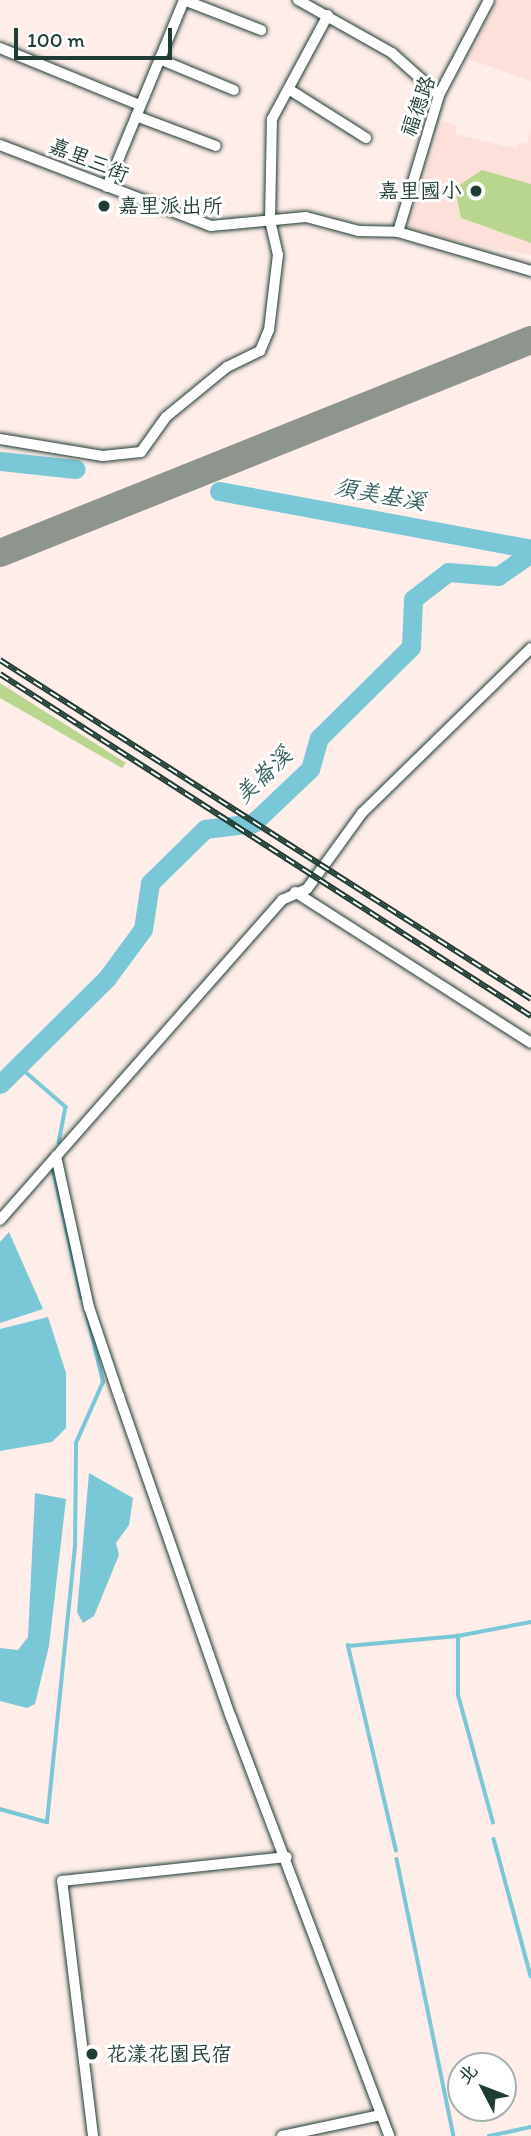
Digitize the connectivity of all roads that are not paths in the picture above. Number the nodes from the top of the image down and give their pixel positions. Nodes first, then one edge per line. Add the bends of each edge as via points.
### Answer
1 (184, 0) edge
2 (298, 0) edge
3 (489, 0) edge
4 (328, 15) junction
5 (261, 30) dead end
6 (0, 48) edge
7 (159, 59) junction
8 (234, 90) dead end
9 (290, 90) junction
10 (439, 95) junction
11 (140, 106) junction
12 (136, 116) junction
13 (366, 138) dead end
14 (0, 145) edge
15 (216, 146) dead end
16 (107, 187) junction
17 (270, 221) junction
18 (398, 232) junction
19 (531, 271) edge
20 (0, 439) edge
21 (531, 649) edge
22 (295, 892) junction
23 (531, 1043) edge
24 (56, 1156) junction
25 (0, 1220) edge
26 (287, 1857) junction
27 (381, 2115) junction
28 (93, 2136) edge
29 (282, 2136) edge
30 (389, 2136) edge

1 - 5 street
1 - 7 street
2 - 4 street
3 - 10 street, 福德路
4 - 9 street
4 - 10 street via 392,53
6 - 11 street
7 - 8 street
7 - 11 street
9 - 13 street
9 - 17 street via 272,119
10 - 18 street, 福德路
11 - 12 street
12 - 15 street
12 - 16 street
14 - 16 street, 嘉里三街
16 - 17 street, 嘉里三街 via 211,226
17 - 18 street, 嘉里三街 via 306,216 359,231
17 - 20 street via 278,255 269,330 260,351 227,367 166,417 141,452 103,456
18 - 19 street, 嘉里三街
21 - 22 street via 362,813 307,889
22 - 23 street
22 - 24 street
24 - 25 street
24 - 26 street via 89,1307 231,1717
26 - 27 street
26 - 28 street via 62,1881
27 - 29 street
27 - 30 street

